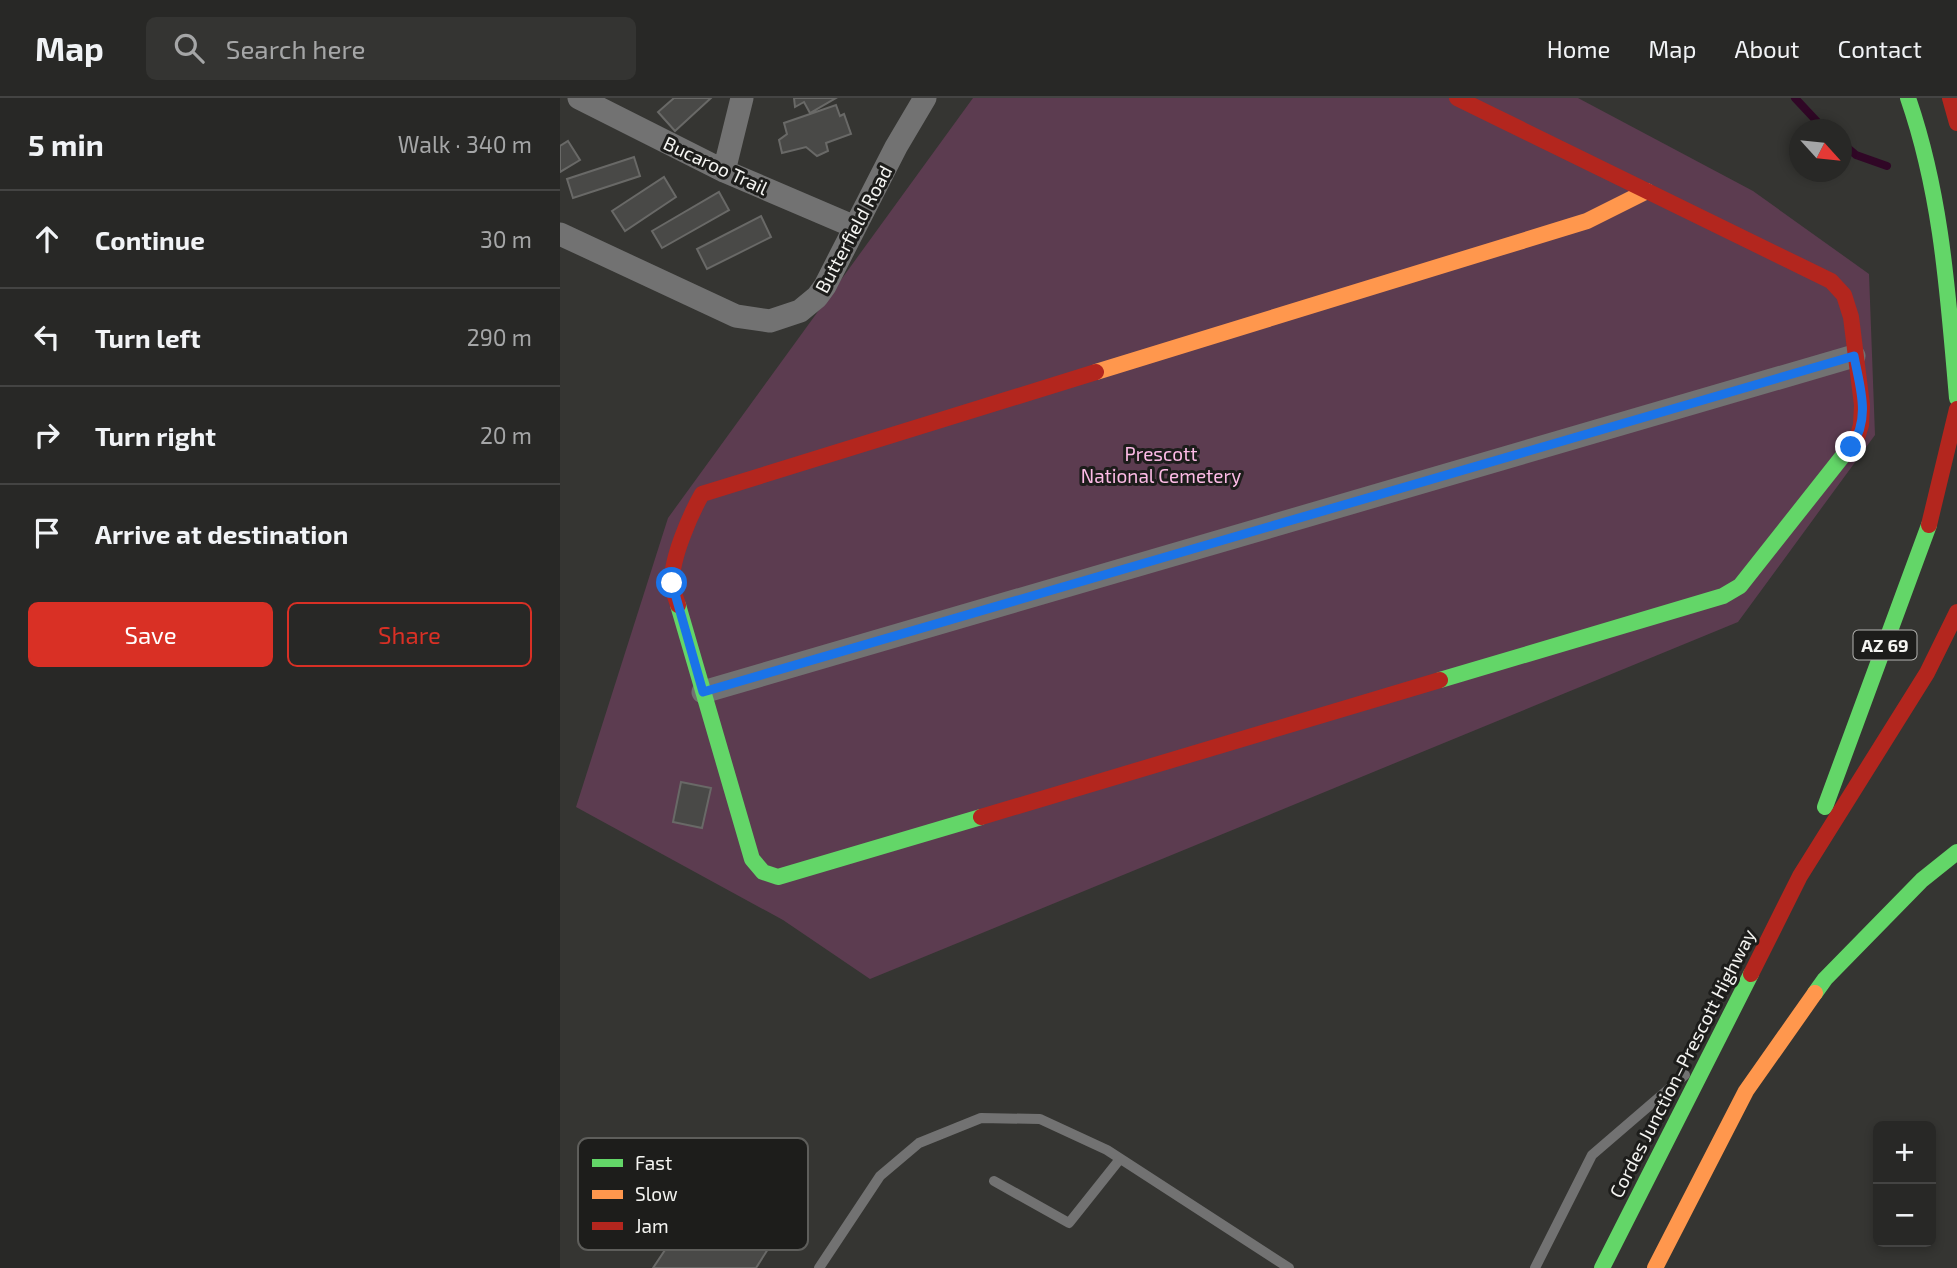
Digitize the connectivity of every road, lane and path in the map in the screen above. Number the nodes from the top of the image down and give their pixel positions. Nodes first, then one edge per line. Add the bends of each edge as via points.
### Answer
1 (579, 98) edge
2 (743, 98) edge
3 (925, 98) edge
4 (1457, 98) edge
5 (1908, 98) edge
6 (1950, 98) edge
7 (1957, 123) edge
8 (724, 171) junction
9 (1647, 191) junction
10 (855, 227) junction
11 (560, 234) edge
12 (1854, 356) junction
13 (1957, 398) edge
14 (1957, 409) edge
15 (1957, 612) edge
16 (703, 692) junction
17 (1957, 852) edge
18 (1800, 876) junction
19 (1711, 1052) junction
20 (1120, 1159) junction
21 (994, 1181) dead end
22 (819, 1268) edge
23 (1289, 1268) edge
24 (1535, 1268) edge
25 (1602, 1268) edge
26 (1655, 1268) edge

1 - 8 street, Bucaroo Trail
2 - 8 street
3 - 10 street, Butterfield Road
4 - 9 street
5 - 13 street via 1942,232
6 - 7 street
8 - 10 street, Bucaroo Trail
9 - 12 street via 1829,279 1843,292 1853,321
9 - 16 street via 1587,221 702,495 677,550 672,583
10 - 11 street, Butterfield Road via 817,297 800,311 770,321 736,316
12 - 16 street
12 - 16 street via 1864,407 1858,437 1740,586 1723,596 792,873 768,876 752,859
14 - 18 street, Cordes Junction–Prescott Highway / AZ 69 via 1927,533
15 - 18 street, Cordes Junction–Prescott Highway / AZ 69 via 1927,673
17 - 26 street via 1922,880 1825,979 1746,1091
18 - 19 street, Cordes Junction–Prescott Highway / AZ 69
19 - 24 lane via 1592,1154
19 - 25 street, Cordes Junction–Prescott Highway / AZ 69
20 - 21 lane via 1069,1223
20 - 22 lane via 1040,1119 981,1118 919,1143 880,1176
20 - 23 lane

